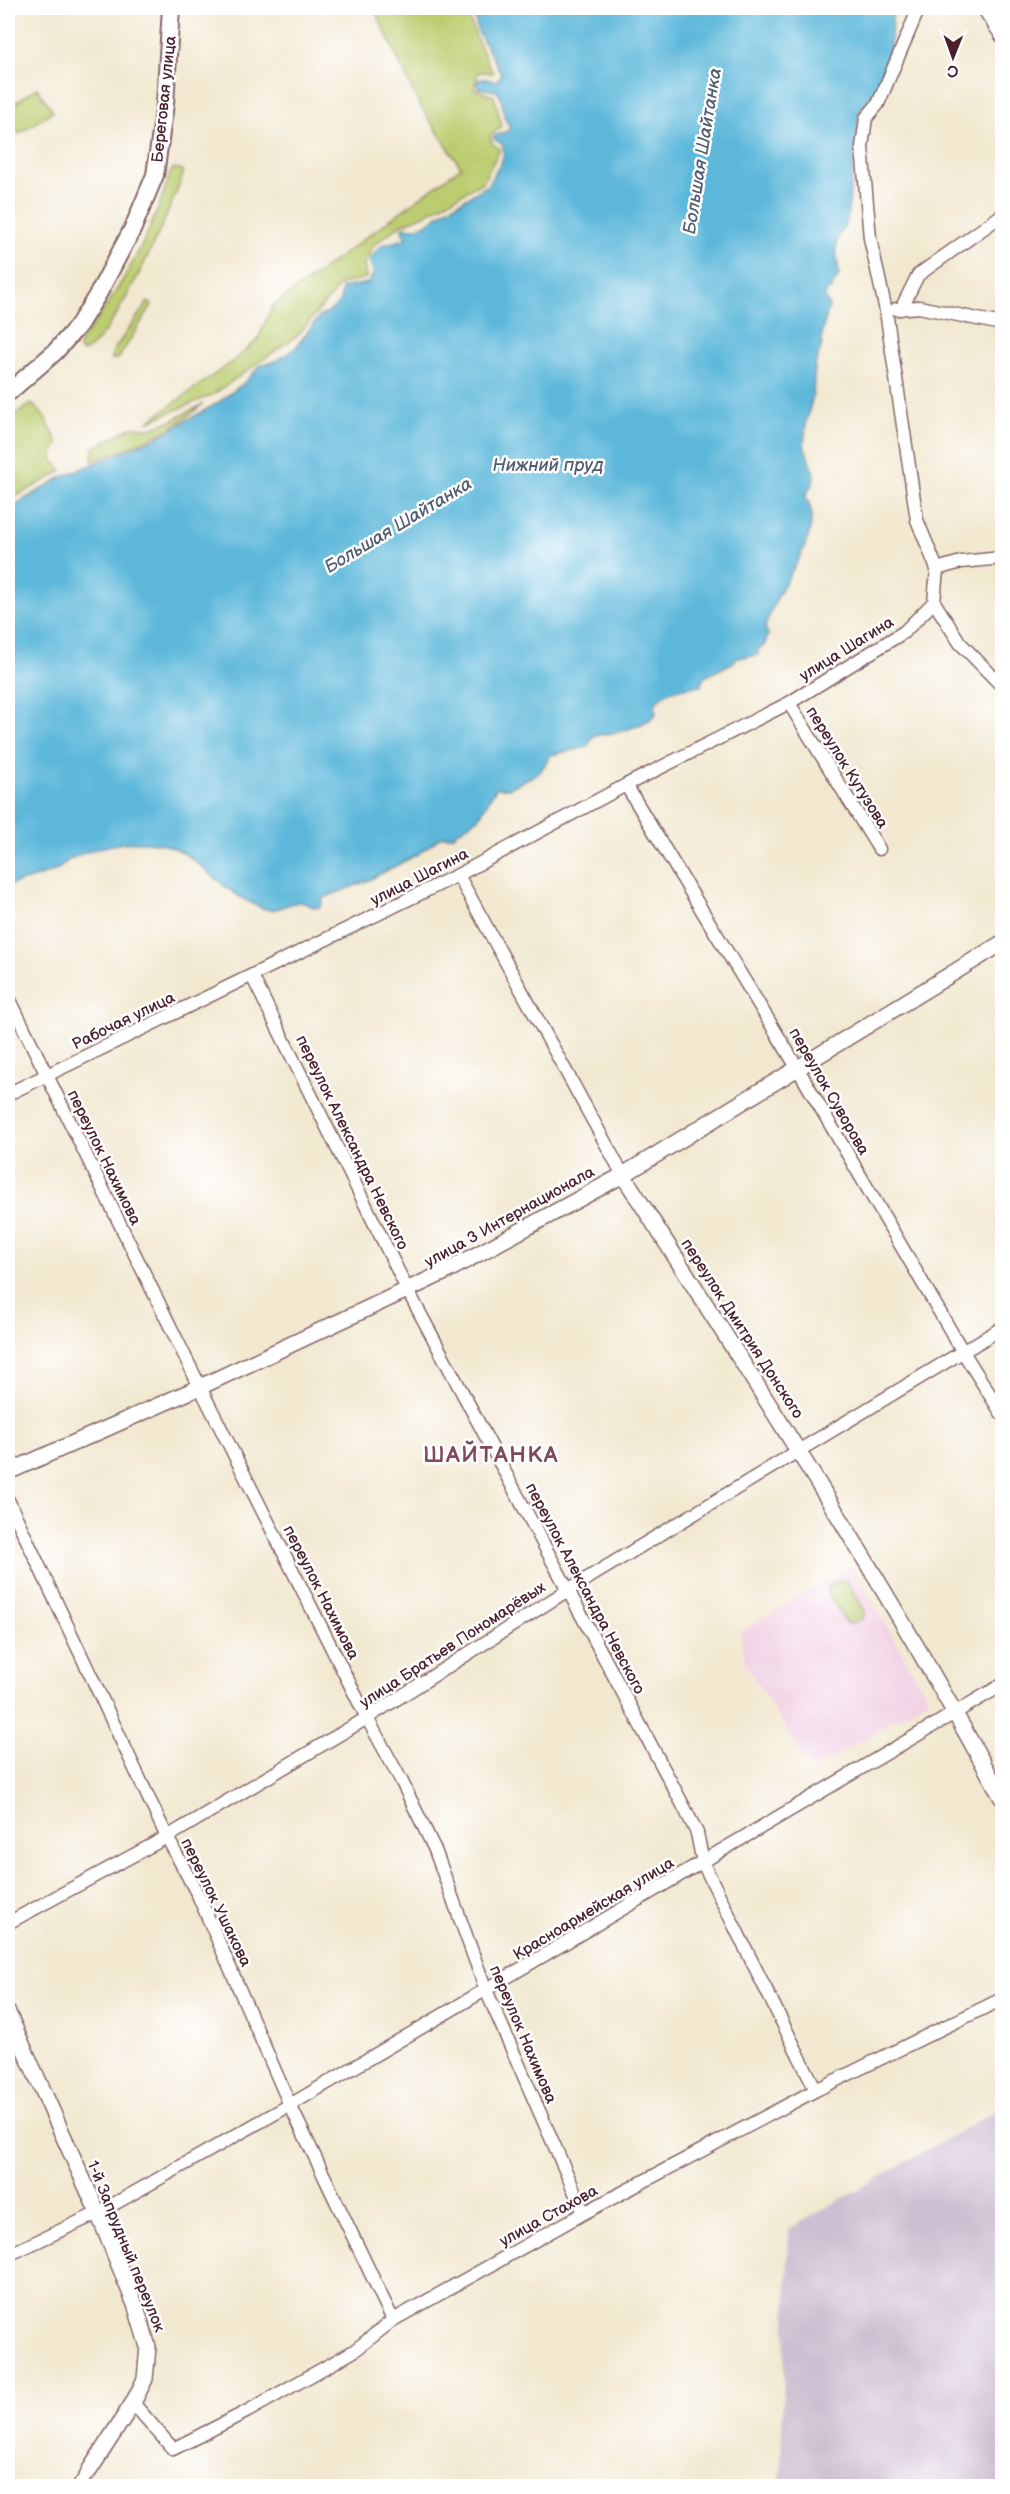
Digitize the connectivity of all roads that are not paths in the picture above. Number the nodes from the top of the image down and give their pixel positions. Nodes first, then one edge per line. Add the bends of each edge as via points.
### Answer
1 (171, 8) edge
2 (919, 8) edge
3 (982, 8) edge
4 (1002, 37) edge
5 (1002, 215) edge
6 (901, 309) junction
7 (886, 311) junction
8 (1002, 324) edge
9 (8, 393) edge
10 (1002, 558) edge
11 (937, 569) junction
12 (934, 602) junction
13 (1002, 686) edge
14 (789, 703) junction
15 (626, 785) junction
16 (879, 849) dead end
17 (459, 875) junction
18 (1002, 943) edge
19 (252, 976) junction
20 (8, 996) edge
21 (798, 1069) junction
22 (46, 1075) junction
23 (8, 1094) edge
24 (623, 1175) junction
25 (408, 1291) junction
26 (1002, 1328) edge
27 (963, 1352) junction
28 (200, 1387) junction
29 (1002, 1414) edge
30 (800, 1450) junction
31 (8, 1472) edge
32 (8, 1500) edge
33 (568, 1590) junction
34 (1002, 1685) edge
35 (956, 1713) junction
36 (367, 1718) junction
37 (1002, 1798) edge
38 (167, 1837) junction
39 (703, 1863) junction
40 (8, 1923) edge
41 (486, 1990) junction
42 (1002, 1999) edge
43 (8, 2013) edge
44 (816, 2090) junction
45 (290, 2105) junction
46 (98, 2213) junction
47 (584, 2213) junction
48 (8, 2256) edge
49 (393, 2320) junction
50 (133, 2403) junction
51 (88, 2471) joint
52 (79, 2487) edge

1 - 9 main road, Береговая улица via 165,104 155,175 133,228 78,326
2 - 7 street via 878,104 866,118 862,147 870,238
3 - 4 street
5 - 6 street via 918,275
6 - 7 street
6 - 8 street via 919,307
7 - 11 street via 917,520
10 - 11 street
11 - 12 street
12 - 13 street via 960,643
12 - 14 street, улица Шагина via 904,632
14 - 15 street, улица Шагина
14 - 16 street, переулок Кутузова
15 - 17 street, улица Шагина
15 - 21 street, переулок Суворова
17 - 19 street, улица Шагина
17 - 24 street, переулок Дмитрия Донского
18 - 21 street, улица 3 Интернационала
19 - 22 street, Рабочая улица
19 - 25 street, переулок Александра Невского
20 - 22 street, переулок Нахимова
21 - 24 street, улица 3 Интернационала
21 - 27 street, переулок Суворова
22 - 23 street, Рабочая улица
22 - 28 street, переулок Нахимова
24 - 25 street, улица 3 Интернационала
24 - 30 street, переулок Дмитрия Донского
25 - 28 street, улица 3 Интернационала
25 - 33 street, переулок Александра Невского
26 - 27 street, улица Братьев Пономарёвых
27 - 29 street, переулок Суворова
27 - 30 street, улица Братьев Пономарёвых
28 - 31 street, улица 3 Интернационала
28 - 36 street, переулок Нахимова
30 - 33 street, улица Братьев Пономарёвых
30 - 35 street, переулок Дмитрия Донского
32 - 38 street, переулок Ушакова
33 - 36 street, улица Братьев Пономарёвых
33 - 39 street, переулок Александра Невского via 693,1823
34 - 35 street, Красноармейская улица
35 - 37 street, переулок Дмитрия Донского
35 - 39 street, Красноармейская улица
36 - 38 street, улица Братьев Пономарёвых
36 - 41 street, переулок Нахимова via 435,1850
38 - 40 street, улица Братьев Пономарёвых
38 - 45 street, переулок Ушакова via 199,1897
39 - 41 street, Красноармейская улица
39 - 44 street, переулок Александра Невского
41 - 45 street, Красноармейская улица
41 - 47 street, переулок Нахимова
42 - 44 street, улица Стахова
43 - 46 street, 1-й Запрудный переулок
44 - 47 street, улица Стахова
45 - 46 street, Красноармейская улица
45 - 49 street, переулок Ушакова
46 - 48 street, Красноармейская улица
46 - 50 street, 1-й Запрудный переулок via 148,2347 145,2379
47 - 49 street, улица Стахова
49 - 50 street, улица Стахова via 354,2351 248,2412 173,2449
50 - 51 street, 1-й Запрудный переулок
51 - 52 street, 1-й Запрудный переулок

